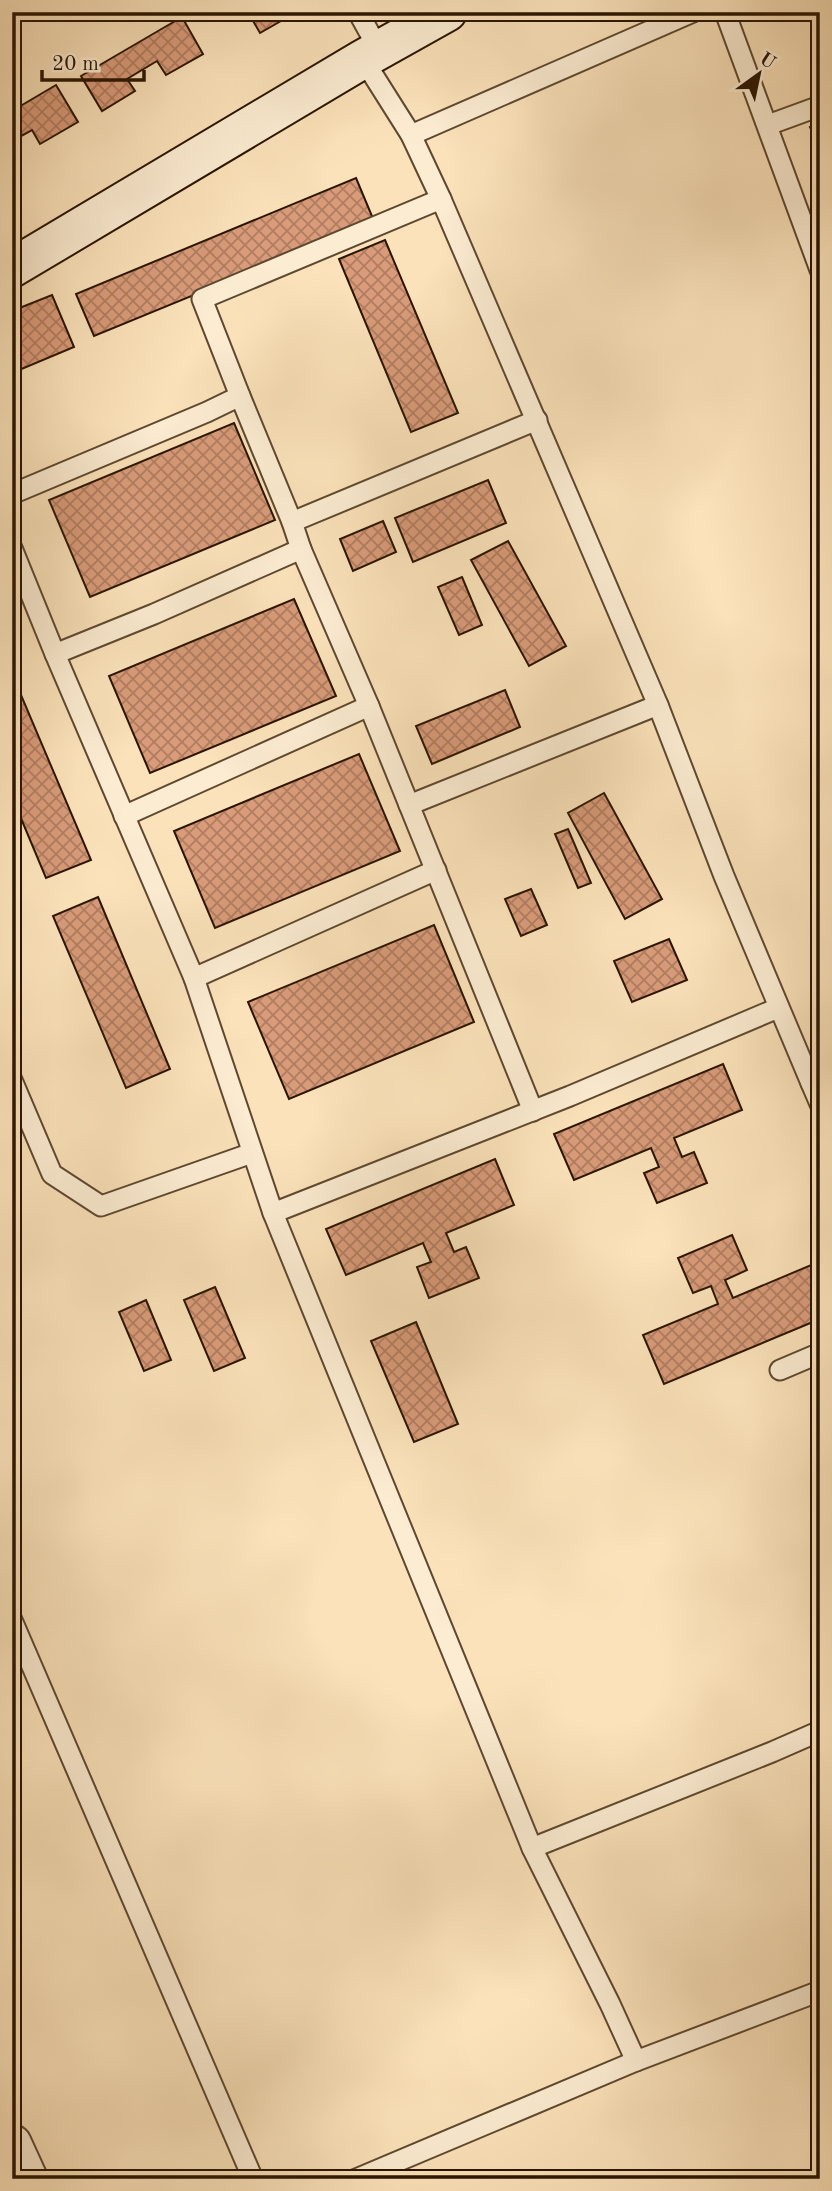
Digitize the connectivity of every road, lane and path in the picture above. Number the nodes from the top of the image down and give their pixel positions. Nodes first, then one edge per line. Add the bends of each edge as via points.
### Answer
1 (358, 12) edge
2 (447, 12) edge
3 (693, 12) edge
4 (725, 12) edge
5 (371, 54) junction
6 (820, 106) edge
7 (768, 125) junction
8 (411, 135) junction
9 (441, 199) junction
10 (12, 268) edge
11 (820, 270) edge
12 (240, 396) junction
13 (537, 420) junction
14 (12, 494) edge
15 (292, 522) junction
16 (12, 548) edge
17 (301, 549) junction
18 (55, 654) junction
19 (659, 705) junction
20 (369, 706) junction
21 (409, 805) junction
22 (124, 816) junction
23 (436, 870) junction
24 (194, 978) junction
25 (778, 1008) junction
26 (12, 1080) edge
27 (815, 1081) edge
28 (820, 1104) edge
29 (533, 1111) junction
30 (253, 1153) junction
31 (272, 1213) junction
32 (820, 1353) edge
33 (780, 1370) dead end
34 (12, 1620) edge
35 (820, 1731) edge
36 (532, 1848) junction
37 (820, 1991) edge
38 (636, 2061) junction
39 (12, 2144) edge
40 (28, 2179) edge
41 (253, 2179) edge
42 (356, 2179) edge

1 - 5 lane
2 - 5 main road
3 - 8 lane
4 - 7 lane
5 - 8 lane
5 - 10 main road
6 - 7 lane
7 - 11 lane
8 - 9 lane
9 - 12 lane via 202,299
9 - 13 lane
12 - 14 lane
12 - 15 lane
13 - 15 lane
13 - 19 lane
15 - 17 lane
16 - 18 lane
17 - 18 lane
17 - 20 lane
18 - 22 lane
19 - 21 lane
19 - 25 lane
20 - 21 lane
20 - 22 lane
21 - 23 lane
22 - 24 lane
23 - 24 lane
23 - 29 lane
24 - 30 lane
25 - 27 lane
25 - 29 lane
26 - 30 lane via 52,1174 101,1206
27 - 28 lane
29 - 31 lane
30 - 31 lane
31 - 36 lane
32 - 33 lane
34 - 41 lane
35 - 36 lane
36 - 38 lane
37 - 38 lane
38 - 42 lane
39 - 40 main road

